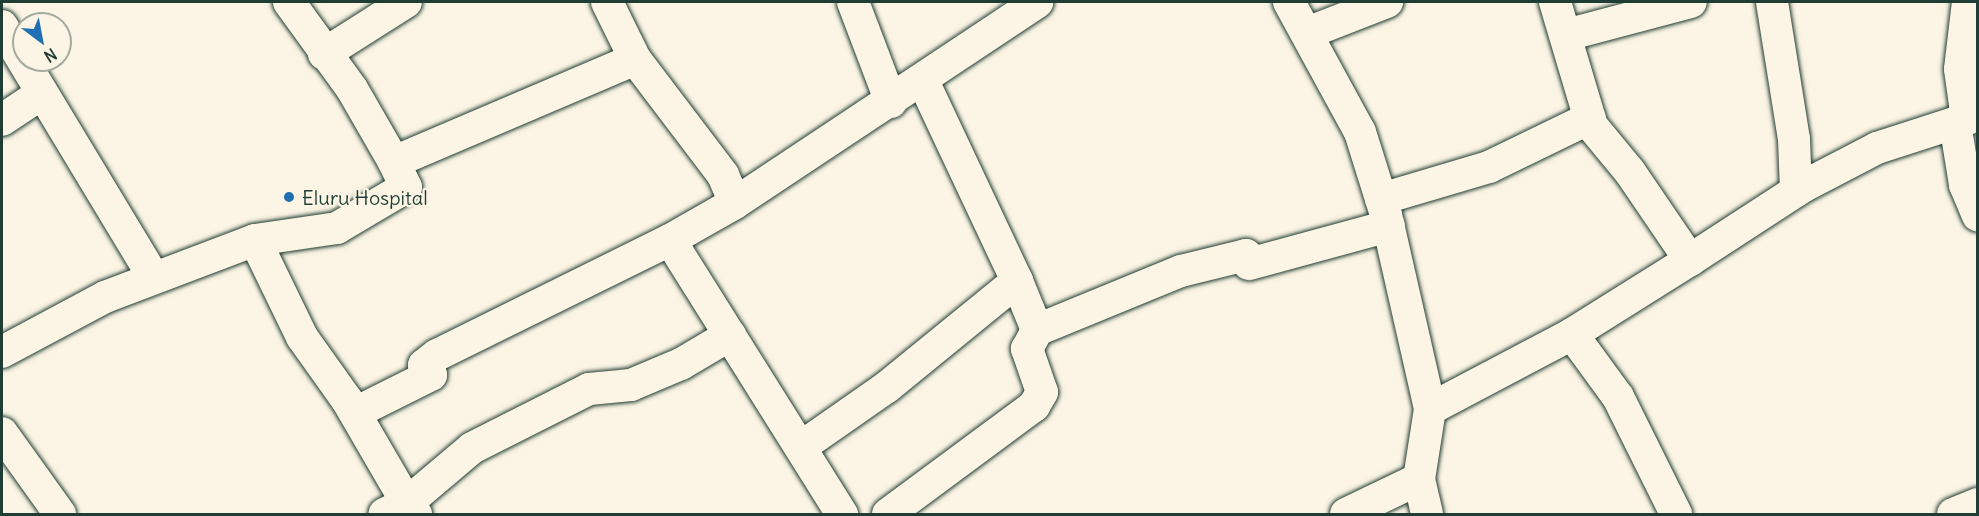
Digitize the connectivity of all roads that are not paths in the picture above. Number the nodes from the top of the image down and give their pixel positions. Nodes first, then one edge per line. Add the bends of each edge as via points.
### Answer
1 (406, 2) edge
2 (607, 2) edge
3 (853, 2) edge
4 (1037, 2) edge
5 (1289, 2) edge
6 (1387, 2) edge
7 (1554, 2) edge
8 (1691, 2) edge
9 (1772, 2) edge
10 (1968, 2) edge
11 (295, 3) edge
12 (2, 26) edge
13 (1306, 33) junction
14 (1566, 34) junction
15 (324, 54) junction
16 (635, 59) junction
17 (923, 81) junction
18 (41, 94) junction
19 (891, 102) junction
20 (1590, 118) junction
21 (2, 120) edge
22 (1966, 120) edge
23 (394, 162) junction
24 (1796, 191) junction
25 (735, 203) junction
26 (1385, 212) junction
27 (1977, 215) edge
28 (255, 240) junction
29 (670, 240) junction
30 (1690, 260) junction
31 (154, 278) junction
32 (1017, 281) junction
33 (1037, 330) junction
34 (1572, 334) junction
35 (730, 335) junction
36 (2, 352) edge
37 (1430, 409) junction
38 (355, 413) junction
39 (801, 447) junction
40 (7, 452) edge
41 (1419, 478) junction
42 (1977, 504) edge
43 (402, 511) edge
44 (60, 514) edge
45 (842, 514) edge
46 (888, 514) edge
47 (1346, 514) edge
48 (1427, 514) edge
49 (1676, 514) edge
50 (1953, 514) edge

1 - 15 street
2 - 16 street
3 - 19 street
4 - 17 street
5 - 13 street
6 - 13 street
7 - 14 street
8 - 14 street
9 - 24 street via 1794,139
10 - 22 street via 1960,69
11 - 15 street
12 - 18 street
13 - 26 street via 1360,132
14 - 20 street
15 - 23 street via 352,89
16 - 23 street
16 - 25 street via 723,175
17 - 19 street
17 - 32 street
18 - 21 street
18 - 31 street
19 - 25 street
20 - 26 street
20 - 30 street
22 - 24 street via 1877,148
22 - 27 street via 1965,185
23 - 28 street via 406,187 337,228
24 - 30 street
25 - 29 street
26 - 33 street via 1249,264 1246,255 1181,271
26 - 37 street
28 - 31 street
28 - 38 street via 302,337
29 - 35 street
29 - 38 street via 438,355 424,365 430,375
30 - 34 street
31 - 36 street via 105,297
32 - 33 street
32 - 39 street via 886,387
33 - 46 street via 1027,349 1042,392 1034,406
34 - 37 street
34 - 49 street via 1618,397
35 - 39 street
35 - 43 street via 681,364 631,385 589,389 472,448
37 - 41 street
38 - 43 street
39 - 45 street
40 - 44 street
41 - 47 street
41 - 48 street
42 - 50 street

